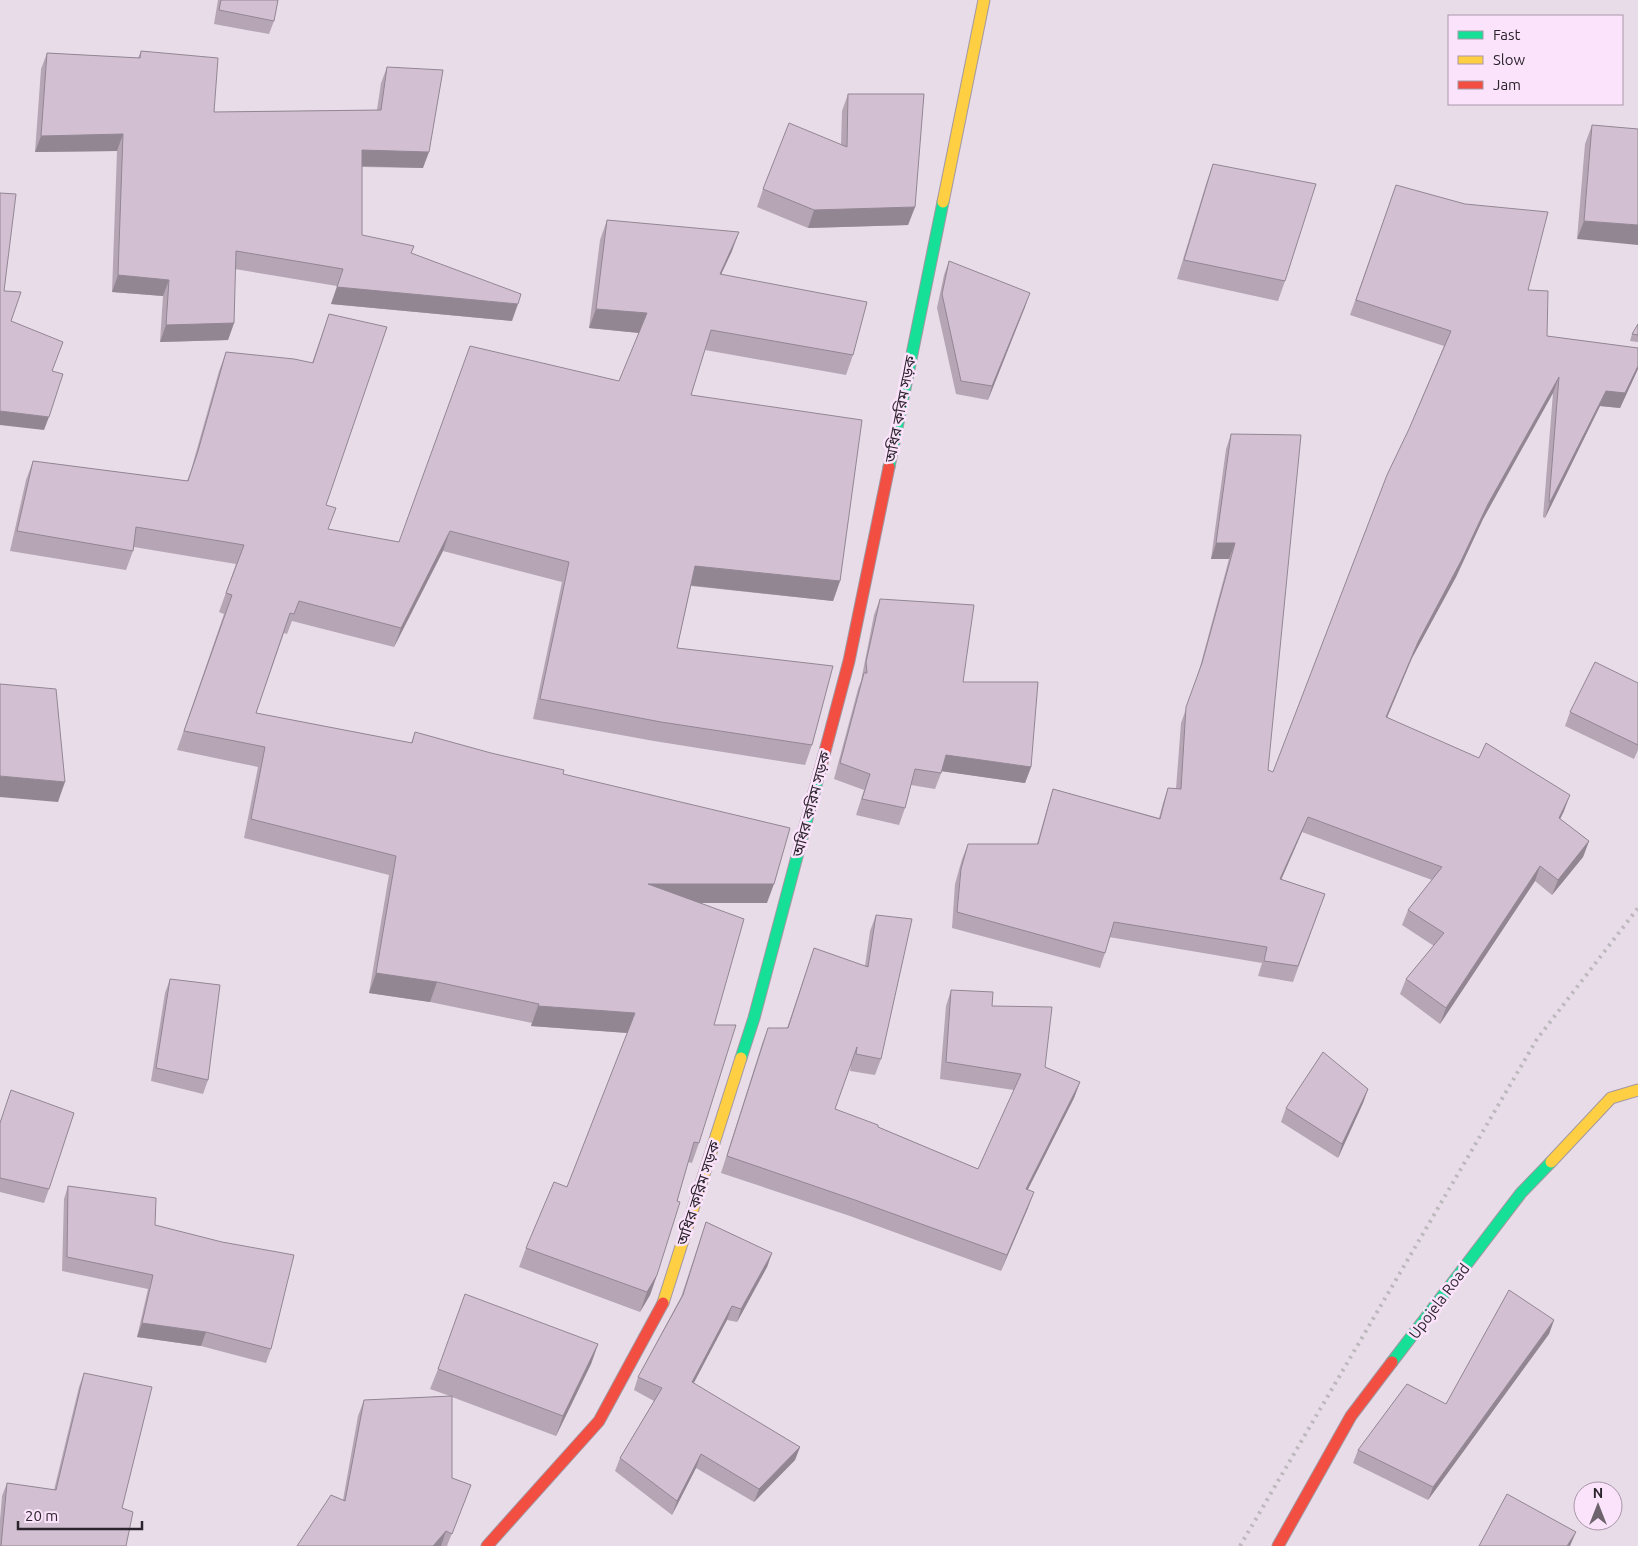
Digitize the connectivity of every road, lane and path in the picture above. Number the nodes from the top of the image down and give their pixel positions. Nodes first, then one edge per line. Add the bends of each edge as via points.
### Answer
1 (984, 0) edge
2 (1638, 1090) edge
3 (487, 1546) edge
4 (1278, 1546) edge

1 - 3 main road, অধির করিম সড়ক via 849,661 754,1018 664,1301 599,1420
2 - 4 main road, Upojela Road via 1611,1098 1521,1192 1352,1416

